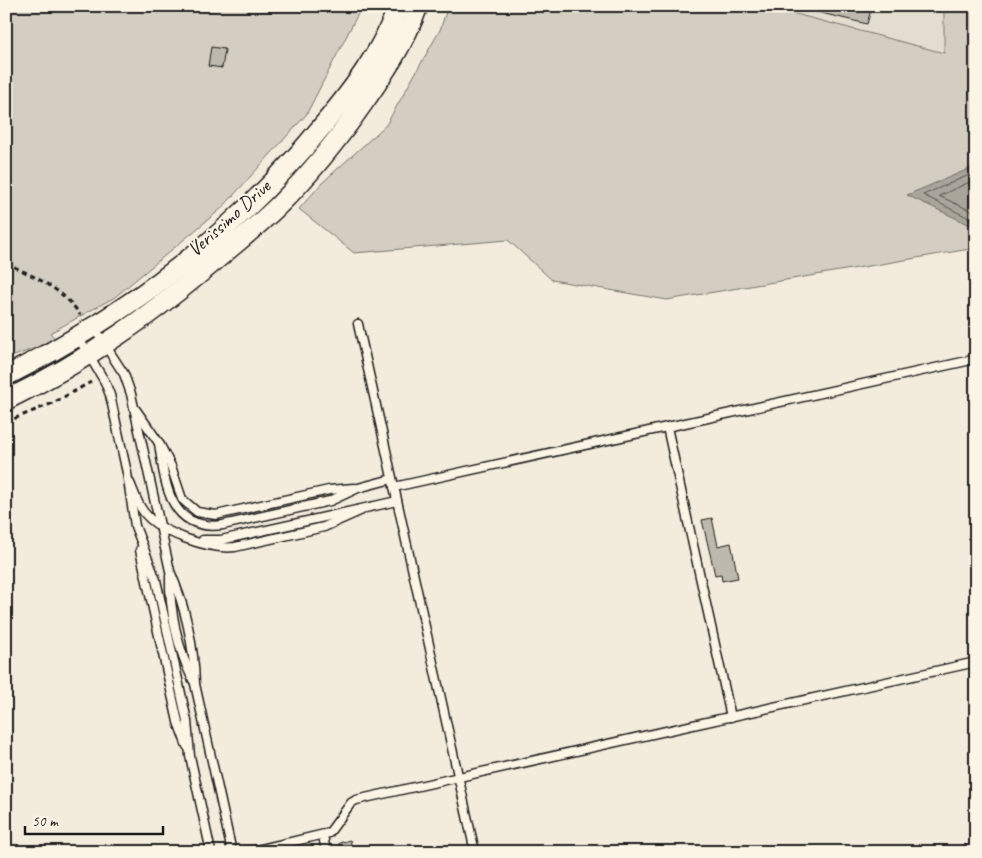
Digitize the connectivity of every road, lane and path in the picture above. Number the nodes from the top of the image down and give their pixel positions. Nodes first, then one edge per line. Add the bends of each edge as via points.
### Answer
1 (398, 6) edge
2 (418, 6) edge
3 (6, 263) edge
4 (358, 324) dead end
5 (87, 332) junction
6 (106, 346) junction
7 (89, 356) junction
8 (976, 359) edge
9 (6, 376) edge
10 (6, 400) edge
11 (133, 403) junction
12 (667, 427) junction
13 (159, 443) junction
14 (127, 474) junction
15 (393, 483) junction
16 (358, 488) junction
17 (397, 501) junction
18 (160, 526) junction
19 (976, 662) edge
20 (731, 717) junction
21 (458, 777) junction
22 (323, 835) junction
23 (212, 852) edge
24 (232, 852) edge
25 (248, 852) edge
26 (326, 852) edge
27 (475, 852) edge

1 - 5 street, Verissimo Drive via 375,55 347,97 271,185 228,227 162,281
2 - 6 street, Verissimo Drive via 388,67 323,158 279,205 165,303
3 - 5 path via 46,282 74,306
4 - 15 lane
5 - 6 lane
5 - 7 lane
5 - 9 street, Verissimo Drive
6 - 7 street, Verissimo Drive
6 - 11 lane via 124,374
7 - 10 street, Verissimo Drive
7 - 14 lane via 110,395
8 - 12 lane
11 - 13 lane
11 - 18 lane
12 - 15 lane
12 - 20 lane
13 - 16 lane via 182,499 192,509 204,514 216,515 328,490
13 - 16 lane via 163,469 176,509 188,520 206,526 224,525 330,501
14 - 18 lane via 142,510
14 - 23 lane via 134,526 156,580
15 - 16 lane
15 - 17 lane
17 - 18 lane via 362,510 324,527 235,547 221,548 177,535
17 - 21 lane
18 - 24 lane via 170,571 180,594 195,663 195,684
19 - 20 lane
20 - 21 lane
21 - 22 lane via 356,800 332,830
21 - 27 lane
22 - 25 lane
22 - 26 lane

